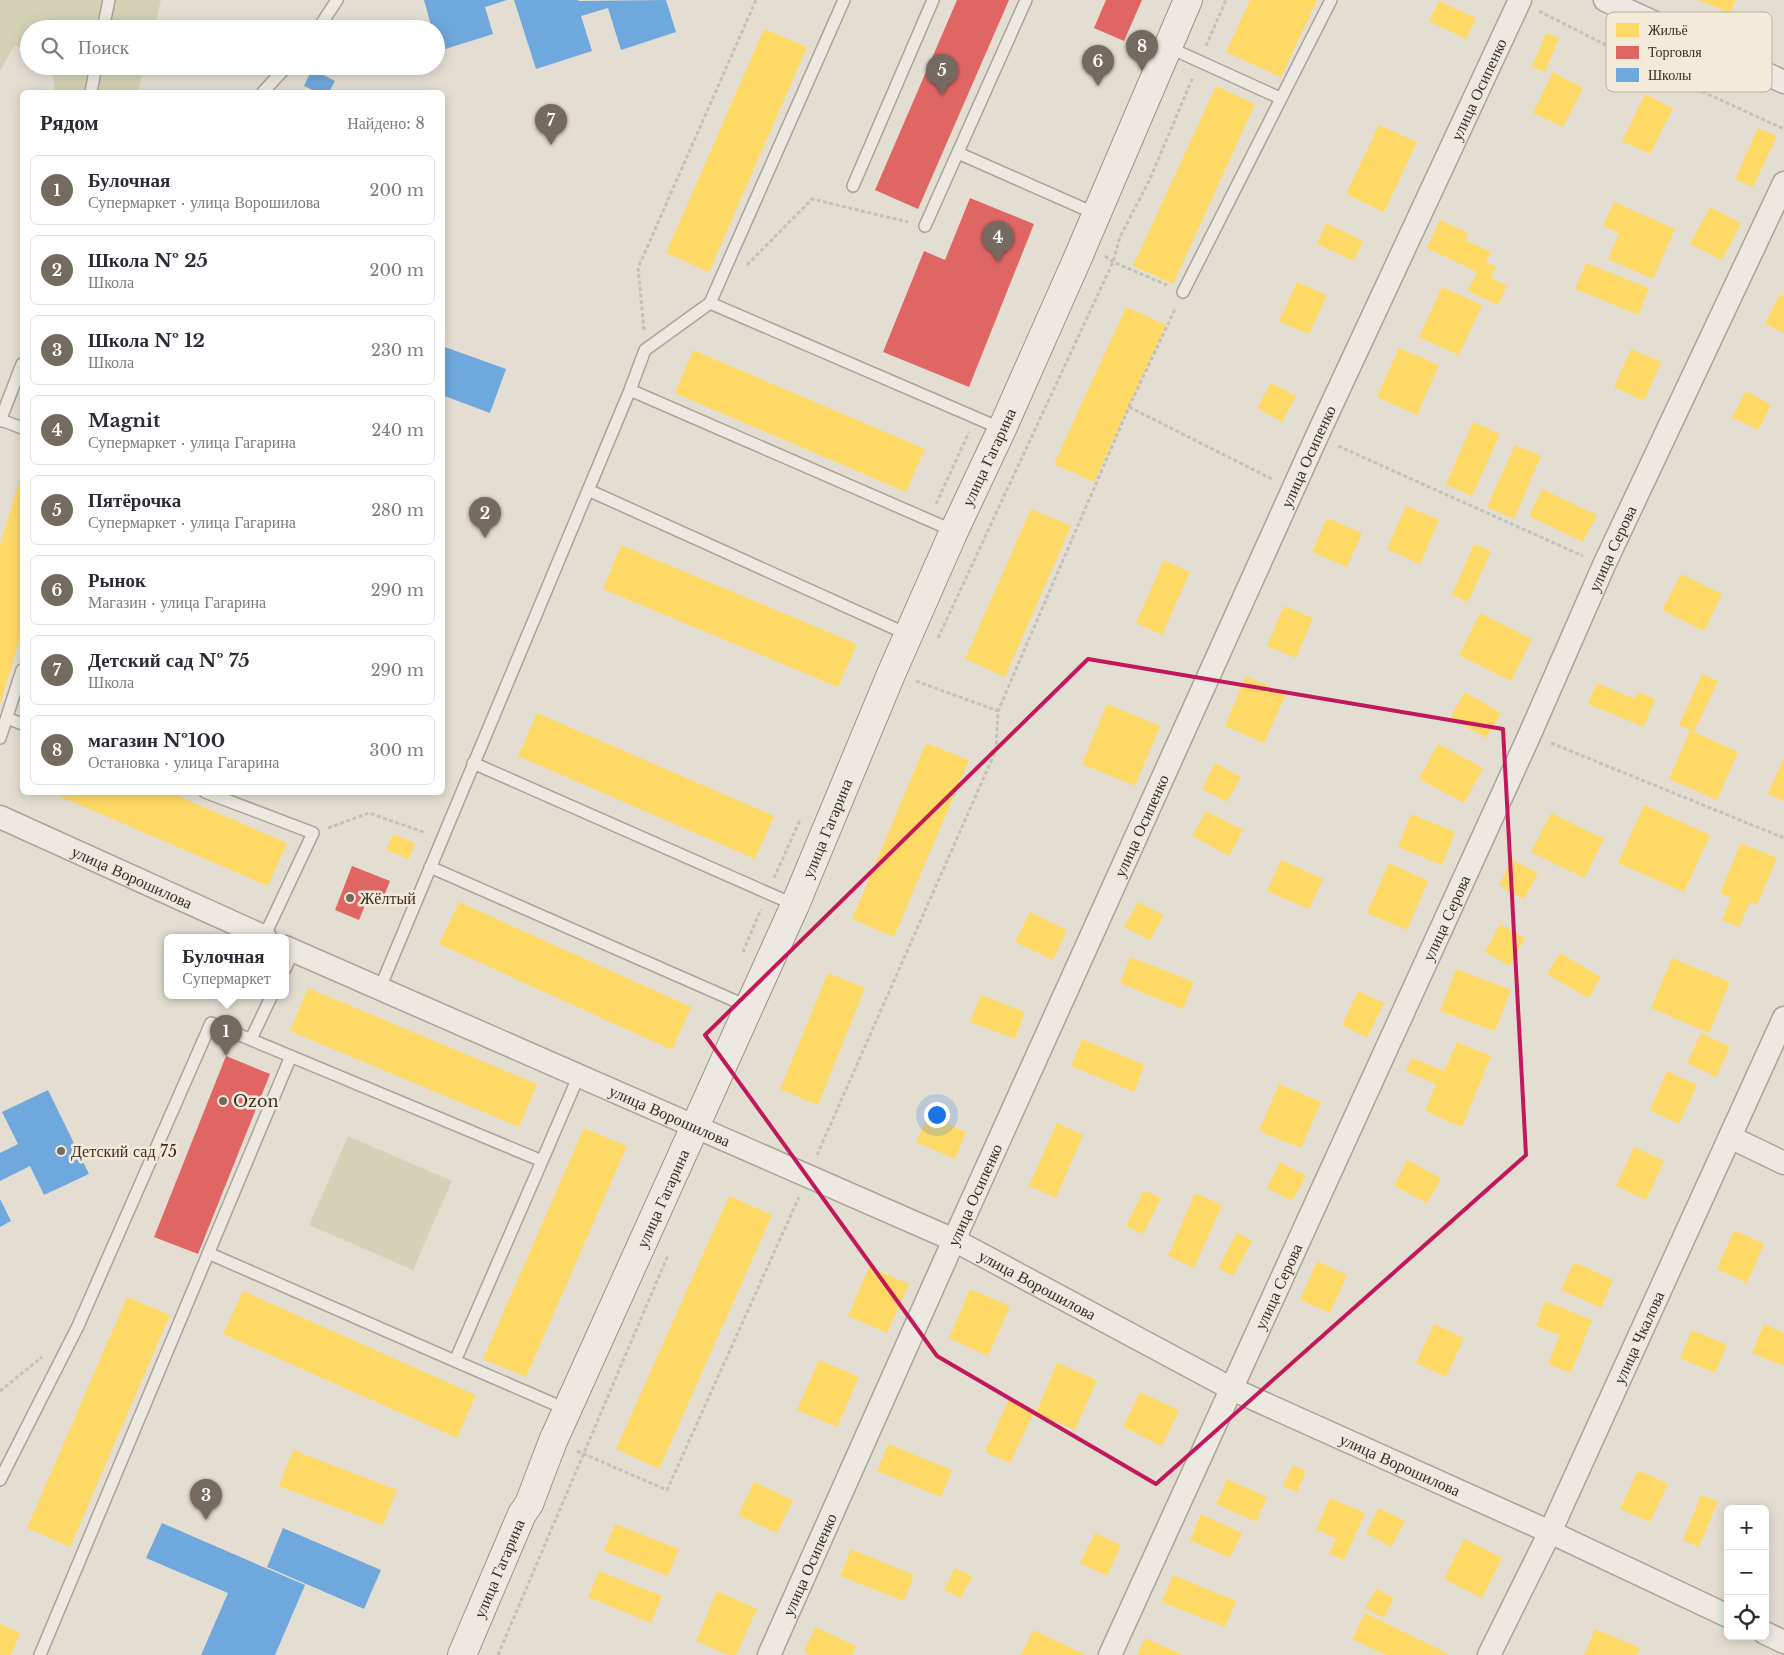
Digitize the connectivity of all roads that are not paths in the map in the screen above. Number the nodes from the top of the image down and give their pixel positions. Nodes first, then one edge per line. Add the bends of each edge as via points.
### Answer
1 (109, 0) edge
2 (337, 0) edge
3 (844, 0) edge
4 (933, 0) edge
5 (1026, 0) edge
6 (1188, 0) edge
7 (1331, 0) edge
8 (1605, 0) edge
9 (1520, 1) edge
10 (1631, 12) edge
11 (105, 20) edge
12 (324, 20) edge
13 (1168, 47) junction
14 (94, 75) edge
15 (279, 75) edge
16 (1772, 77) edge
17 (1784, 82) edge
18 (91, 90) edge
19 (265, 90) edge
20 (1280, 98) junction
21 (958, 153) junction
22 (1784, 183) edge
23 (853, 186) dead end
24 (1096, 214) junction
25 (925, 226) road end
26 (1183, 292) road end
27 (710, 303) junction
28 (20, 369) edge
29 (630, 390) junction
30 (0, 421) edge
31 (20, 427) edge
32 (1002, 429) junction
33 (588, 490) junction
34 (954, 531) junction
35 (909, 635) junction
36 (20, 676) edge
37 (7, 718) junction
38 (20, 723) edge
39 (0, 738) edge
40 (473, 763) junction
41 (213, 795) edge
42 (0, 817) edge
43 (430, 866) junction
44 (795, 904) junction
45 (257, 934) edge
46 (265, 934) edge
47 (289, 957) edge
48 (380, 988) junction
49 (270, 999) edge
50 (749, 1007) junction
51 (1784, 1018) edge
52 (251, 1040) junction
53 (291, 1056) junction
54 (579, 1075) junction
55 (694, 1127) junction
56 (1730, 1138) junction
57 (542, 1161) junction
58 (1784, 1163) edge
59 (954, 1240) junction
60 (208, 1253) junction
61 (455, 1361) junction
62 (1232, 1389) junction
63 (568, 1410) junction
64 (0, 1480) edge
65 (1550, 1532) junction
66 (1724, 1614) edge
67 (1769, 1635) edge
68 (1784, 1642) edge
69 (40, 1655) edge
70 (462, 1655) edge
71 (769, 1655) edge
72 (1110, 1655) edge
73 (1489, 1655) edge

1 - 11 lane
2 - 12 lane
3 - 27 lane
4 - 23 lane
5 - 21 lane
6 - 13 main road, улица Гагарина
7 - 20 lane
8 - 10 street
9 - 59 street, улица Осипенко via 1317,436
13 - 20 lane
13 - 24 main road, улица Гагарина
14 - 18 lane
15 - 19 lane
16 - 17 street
20 - 26 lane
21 - 24 lane
21 - 25 lane
22 - 62 street, улица Серова via 1604,565
24 - 32 main road, улица Гагарина
27 - 29 lane via 646,350
27 - 32 lane
28 - 30 lane
29 - 33 lane
29 - 34 lane
30 - 31 lane
32 - 34 main road, улица Гагарина
33 - 35 lane
33 - 40 lane
34 - 35 main road, улица Гагарина
35 - 44 main road, улица Гагарина
36 - 37 lane
37 - 38 lane
37 - 39 lane
40 - 43 lane
40 - 44 lane
41 - 46 lane via 313,833
42 - 45 street, улица Ворошилова
43 - 48 lane
43 - 50 lane
44 - 50 main road, улица Гагарина
47 - 48 street, улица Ворошилова
48 - 54 street, улица Ворошилова
49 - 52 lane
50 - 55 main road, улица Гагарина
51 - 56 street, улица Чкалова
52 - 53 lane
52 - 64 lane via 211,1023 78,1326
53 - 57 lane
53 - 60 lane
54 - 55 street, улица Ворошилова
54 - 57 lane
55 - 59 street, улица Ворошилова
55 - 63 main road, улица Гагарина
56 - 58 street
56 - 65 street, улица Чкалова
57 - 61 lane
59 - 62 street, улица Ворошилова
59 - 71 street, улица Осипенко
60 - 61 lane
60 - 69 lane
61 - 63 lane
62 - 65 street, улица Ворошилова
62 - 72 street, улица Серова
63 - 70 main road, улица Гагарина
65 - 66 street, улица Ворошилова
65 - 73 street, улица Чкалова
67 - 68 street

